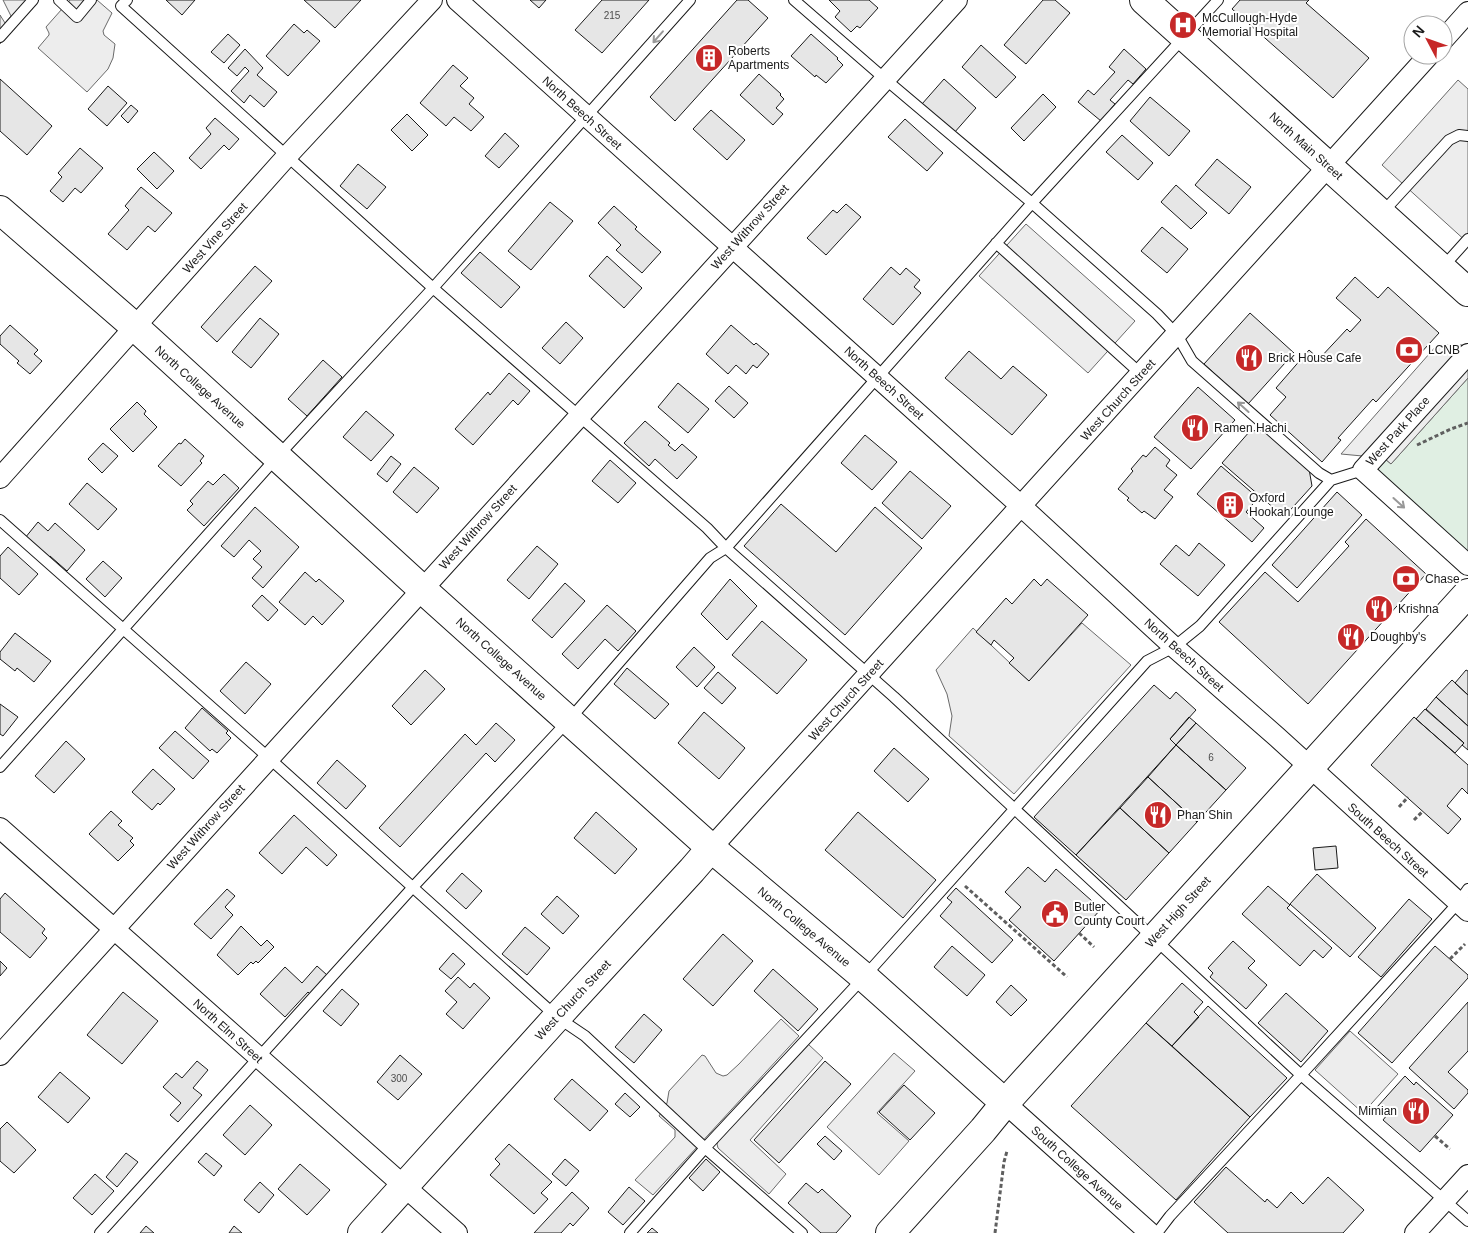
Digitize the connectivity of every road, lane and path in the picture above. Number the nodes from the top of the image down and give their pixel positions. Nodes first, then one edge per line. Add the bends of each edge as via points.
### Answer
1 (33, 0) edge
2 (59, 0) edge
3 (92, 0) edge
4 (432, 0) edge
5 (457, 0) edge
6 (690, 0) edge
7 (794, 0) edge
8 (957, 0) edge
9 (1144, 0) edge
10 (1218, 0) edge
11 (121, 2) edge
12 (1468, 12) edge
13 (1453, 29) edge
14 (0, 37) edge
15 (1185, 37) junction
16 (1420, 65) edge
17 (885, 79) junction
18 (586, 117) junction
19 (1468, 136) edge
20 (288, 156) junction
21 (1329, 167) junction
22 (1032, 203) junction
23 (0, 210) edge
24 (1381, 214) junction
25 (1468, 239) edge
26 (996, 243) junction
27 (732, 247) junction
28 (1442, 268) junction
29 (433, 288) junction
30 (1468, 292) edge
31 (135, 327) junction
32 (1177, 335) junction
33 (1468, 354) edge
34 (1141, 374) junction
35 (878, 378) junction
36 (578, 416) junction
37 (1468, 423) edge
38 (1417, 445) dead end
39 (277, 457) junction
40 (1363, 470) junction
41 (0, 478) edge
42 (1331, 480) junction
43 (1022, 506) junction
44 (0, 520) edge
45 (726, 548) junction
46 (1468, 564) edge
47 (422, 589) junction
48 (1466, 599) edge
49 (123, 629) junction
50 (1174, 648) junction
51 (868, 674) junction
52 (569, 720) junction
53 (269, 758) junction
54 (0, 766) edge
55 (1309, 768) junction
56 (1408, 797) dead end
57 (1399, 806) dead end
58 (1013, 810) junction
59 (1422, 811) dead end
60 (1414, 820) dead end
61 (0, 828) edge
62 (711, 848) junction
63 (954, 876) junction
64 (413, 887) junction
65 (1465, 901) edge
66 (114, 929) junction
67 (1079, 933) dead end
68 (1155, 938) junction
69 (1465, 944) dead end
70 (1094, 947) dead end
71 (1450, 960) dead end
72 (864, 977) junction
73 (1067, 978) dead end
74 (557, 1017) junction
75 (0, 1055) edge
76 (258, 1058) junction
77 (1302, 1075) junction
78 (1005, 1103) junction
79 (1435, 1136) dead end
80 (705, 1148) junction
81 (1450, 1149) dead end
82 (1007, 1151) dead end
83 (1468, 1175) edge
84 (405, 1186) junction
85 (1445, 1201) junction
86 (1468, 1221) edge
87 (100, 1233) edge
88 (362, 1233) edge
89 (457, 1233) edge
90 (630, 1233) edge
91 (802, 1233) edge
92 (890, 1233) edge
93 (995, 1233) edge
94 (1150, 1233) edge
95 (1157, 1233) edge
96 (1415, 1233) edge

1 - 14 lane
2 - 3 lane via 77,17
4 - 20 street, West Vine Street
5 - 18 street, North Beech Street
6 -> 18 lane
7 - 17 lane
8 - 17 street, West Withrow Street
9 - 15 main road, North Main Street
10 - 15 lane
11 - 20 lane
12 - 13 street
15 - 21 main road, North Main Street
15 - 22 lane
16 - 21 street, West Church Street
17 - 22 lane
17 - 27 street, West Withrow Street
18 - 27 street, North Beech Street
18 - 29 lane
19 - 24 lane via 1459,135 1449,140
20 - 29 lane
20 - 31 street, West Vine Street
21 - 24 main road, North Main Street
21 - 32 street, West Church Street
22 - 26 lane
22 - 32 lane
23 - 31 main road, North College Avenue
24 - 28 main road, North Main Street
25 - 28 lane
26 - 34 lane
26 - 35 lane
27 - 35 street, North Beech Street
27 - 36 street, West Withrow Street
28 - 30 main road, North Main Street
29 - 36 lane
29 - 39 lane
31 - 39 main road, North College Avenue
31 - 41 street, West Vine Street
32 - 34 street, West Church Street
42 -> 32 lane via 1192,361
33 - 40 street, West Park Place
34 - 43 street, West Church Street
35 - 43 street, North Beech Street
35 - 45 lane
36 - 45 lane
36 - 47 street, West Withrow Street
37 - 38 path
39 - 47 main road, North College Avenue
39 - 49 lane
40 - 42 lane
40 -> 46 street, West Park Place
42 - 50 lane via 1200,626
43 - 50 street, North Beech Street
43 - 51 street, West Church Street
44 - 49 lane
45 - 51 lane
45 - 52 lane via 710,558
47 - 52 main road, North College Avenue
47 - 53 street, West Withrow Street
48 - 55 main road, West High Street
49 - 53 lane
49 - 54 lane
50 - 55 street, North Beech Street
50 - 58 lane via 1147,661
51 - 58 lane
51 - 62 street, West Church Street
52 - 62 main road, North College Avenue
52 - 64 lane
53 - 64 lane
53 - 66 street, West Withrow Street
55 - 65 street, South Beech Street
55 - 68 main road, West High Street
56 - 57 path
58 - 63 lane
58 - 68 lane
59 - 60 path
61 - 66 street, North Elm Street
62 - 72 main road, North College Avenue
62 - 74 main road, West Church Street
63 - 72 lane
63 - 73 path
64 - 74 lane
64 - 76 lane
65 - 77 lane
66 - 75 street, West Withrow Street
66 - 76 street, North Elm Street
67 - 70 path
68 - 77 lane
68 - 78 main road, West High Street
69 - 71 path
72 - 78 main road, North College Avenue
72 - 80 lane
74 - 80 lane via 585,1036
74 - 84 main road, West Church Street
76 - 84 street, North Elm Street
76 - 87 lane
77 - 85 lane
77 - 95 lane
78 - 92 main road, West High Street
78 - 94 street, South College Avenue
79 - 81 path
80 - 90 lane
80 - 91 lane
82 - 93 path
83 - 85 street
84 - 88 main road, West Church Street
84 - 89 street, North Elm Street
85 - 86 lane
85 - 96 street

